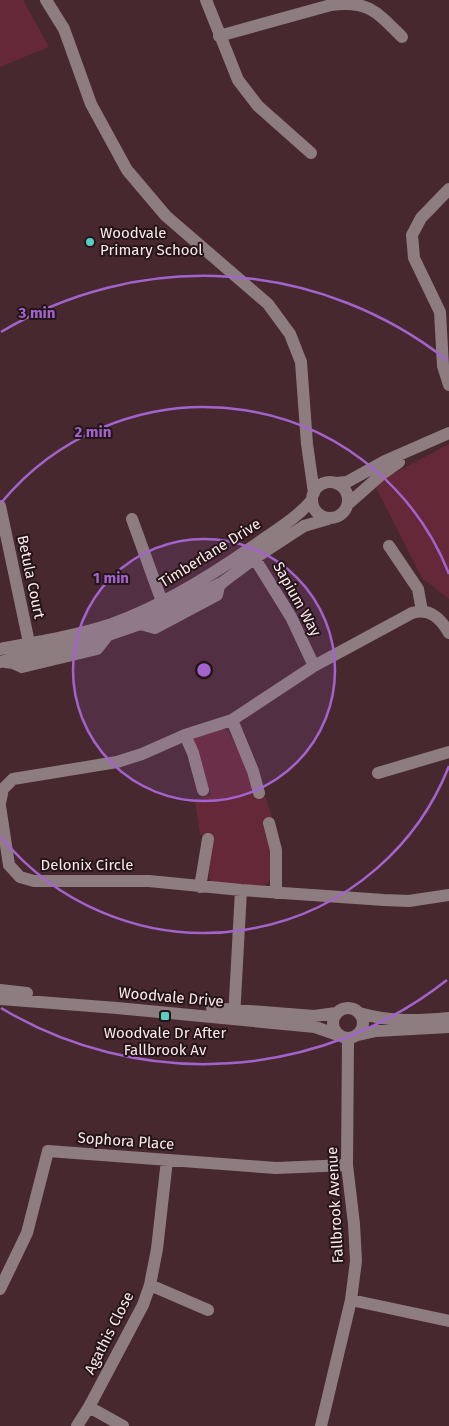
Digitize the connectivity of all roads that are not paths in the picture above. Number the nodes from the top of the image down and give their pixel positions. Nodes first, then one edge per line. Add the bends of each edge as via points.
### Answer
1 (46, 0) edge
2 (206, 0) edge
3 (219, 36) junction
4 (402, 37) dead end
5 (311, 153) dead end
6 (449, 189) edge
7 (449, 385) edge
8 (449, 433) edge
9 (421, 446) junction
10 (310, 460) junction
11 (333, 483) junction
12 (313, 496) junction
13 (348, 504) junction
14 (0, 506) edge
15 (328, 518) junction
16 (132, 519) dead end
17 (389, 546) dead end
18 (252, 554) junction
19 (223, 582) junction
20 (164, 607) junction
21 (422, 611) junction
22 (140, 624) junction
23 (449, 633) edge
24 (108, 635) junction
25 (30, 649) junction
26 (0, 650) edge
27 (0, 662) edge
28 (314, 666) junction
29 (232, 720) junction
30 (185, 734) junction
31 (449, 752) edge
32 (378, 773) dead end
33 (203, 790) dead end
34 (259, 793) dead end
35 (0, 804) edge
36 (269, 823) dead end
37 (208, 839) dead end
38 (200, 887) junction
39 (241, 890) junction
40 (276, 893) junction
41 (449, 895) edge
42 (0, 990) edge
43 (0, 999) edge
44 (336, 1013) junction
45 (359, 1013) junction
46 (235, 1014) junction
47 (449, 1018) edge
48 (449, 1027) edge
49 (348, 1036) junction
50 (167, 1160) junction
51 (347, 1164) junction
52 (150, 1285) junction
53 (0, 1289) edge
54 (351, 1300) junction
55 (208, 1310) dead end
56 (449, 1321) edge
57 (89, 1407) junction
58 (77, 1426) edge
59 (123, 1426) edge
60 (321, 1426) edge

1 - 10 street via 64,29 91,104 128,170 166,216 268,304 290,334 301,362
2 - 3 street
3 - 4 street via 348,2 364,5
3 - 5 street via 238,80 258,106
6 - 7 street via 421,218 412,235 414,258 440,312 443,366
8 - 9 street
9 - 11 street via 347,482
9 - 13 street
10 - 11 street via 322,476
10 - 12 street
11 - 12 street via 320,485
11 - 13 street via 344,489
12 - 15 street via 318,514
12 - 18 street, Timberlane Drive via 304,510
13 - 15 street via 343,514
14 - 25 street, Betula Court
15 - 18 street, Timberlane Drive via 304,526
16 - 20 street
17 - 21 street via 418,589
18 - 19 street, Timberlane Drive
18 - 20 street, Timberlane Drive via 220,569
18 - 28 street, Sapium Way via 291,617
19 - 20 street, Timberlane Drive
19 - 22 street, Timberlane Drive via 217,595 169,622 155,628
20 - 22 street, Timberlane Drive
20 - 25 street, Timberlane Drive
21 - 23 street via 440,619
21 - 28 street, Delonix Circle via 404,616
22 - 24 street, Timberlane Drive
24 - 25 street, Timberlane Drive
24 - 27 street, Timberlane Drive via 97,649 86,652 22,667
25 - 26 street, Timberlane Drive
25 - 27 street, Timberlane Drive
28 - 29 street, Delonix Circle
29 - 30 street, Delonix Circle
29 - 34 street
30 - 33 street
30 - 35 street, Delonix Circle via 117,762 12,779 3,789
31 - 32 street
35 - 38 street, Delonix Circle via 9,865 20,877 34,881 149,881
36 - 40 street via 276,850
37 - 38 street
38 - 39 street, Delonix Circle
39 - 40 street, Delonix Circle
39 - 46 street
40 - 41 street, Delonix Circle via 409,900
42 - 46 street, Woodvale Drive
43 - 46 street, Woodvale Drive
44 - 45 street via 350,1008
44 - 46 street, Woodvale Drive via 314,1016
44 - 49 street via 333,1026
45 - 47 street via 381,1019 421,1021
45 - 49 street via 363,1022 361,1031
46 - 49 street, Woodvale Drive via 315,1027
48 - 49 street, Woodvale Drive
49 - 51 street, Fallbrook Avenue
50 - 51 street, Sophora Place via 276,1168
50 - 52 street, Agathis Close via 158,1249
50 - 53 street, Sophora Place via 48,1152 26,1233
51 - 54 street, Fallbrook Avenue via 356,1260
52 - 55 street
52 - 57 street, Agathis Close via 143,1305
54 - 56 street
54 - 60 street, Fallbrook Avenue
57 - 58 street, Agathis Close
57 - 59 street

